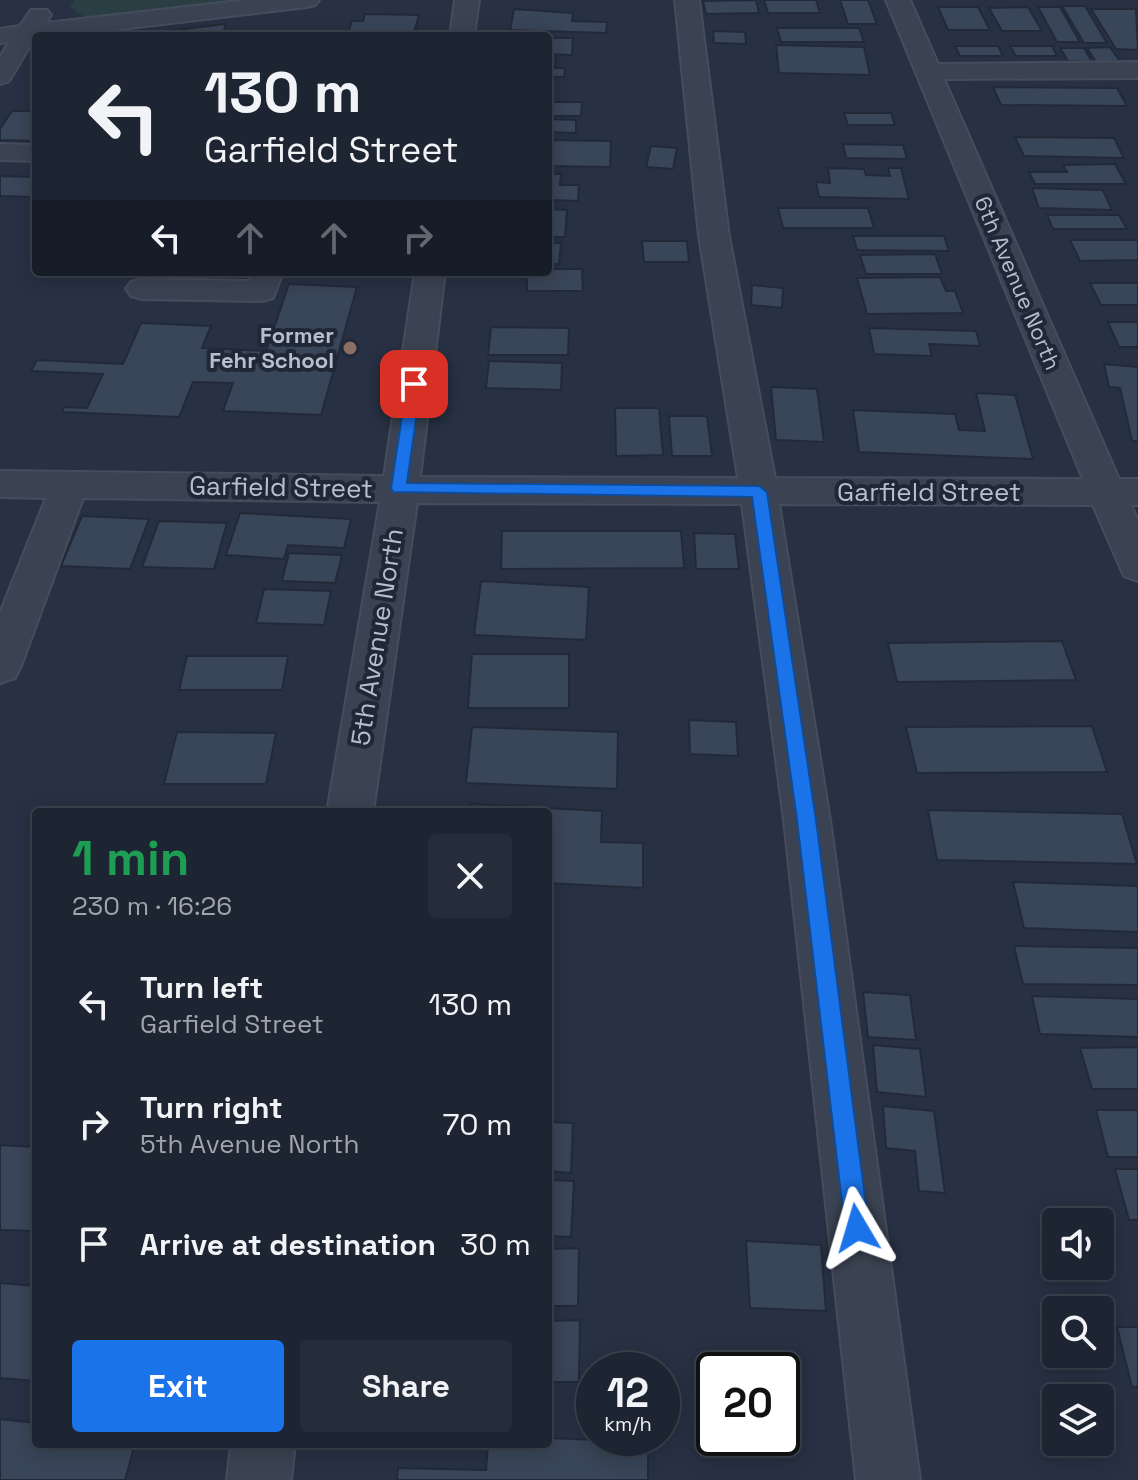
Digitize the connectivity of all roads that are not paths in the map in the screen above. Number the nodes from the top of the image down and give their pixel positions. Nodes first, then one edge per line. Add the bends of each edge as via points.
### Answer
1 (49, 0) edge
2 (307, 0) edge
3 (467, 0) edge
4 (687, 0) edge
5 (898, 0) edge
6 (247, 7) junction
7 (36, 32) edge
8 (238, 32) edge
9 (463, 32) edge
10 (28, 33) junction
11 (32, 33) edge
12 (0, 36) edge
13 (1138, 70) edge
14 (928, 72) junction
15 (0, 76) edge
16 (0, 152) edge
17 (32, 153) edge
18 (267, 276) edge
19 (429, 276) edge
20 (142, 290) edge
21 (0, 484) edge
22 (69, 485) junction
23 (399, 488) junction
24 (759, 492) junction
25 (1123, 492) edge
26 (1138, 566) edge
27 (0, 666) edge
28 (351, 808) edge
29 (263, 1448) edge
30 (259, 1480) edge
31 (888, 1480) edge

1 - 10 street
2 - 6 street
3 - 9 street
4 - 24 street via 714,236
5 - 14 street, 6th Avenue North
6 - 7 street
6 - 8 street
10 - 11 street
10 - 12 street
10 - 15 street
13 - 14 street
14 - 25 street, 6th Avenue North
16 - 17 street
18 - 20 street via 262,291
19 - 23 street, 5th Avenue North
21 - 22 street, Garfield Street
22 - 23 street, Garfield Street
22 - 27 street
23 - 24 street, Garfield Street
23 - 28 street, 5th Avenue North
24 - 25 street, Garfield Street
24 - 31 street via 807,820
25 - 26 street, 6th Avenue North
29 - 30 street

